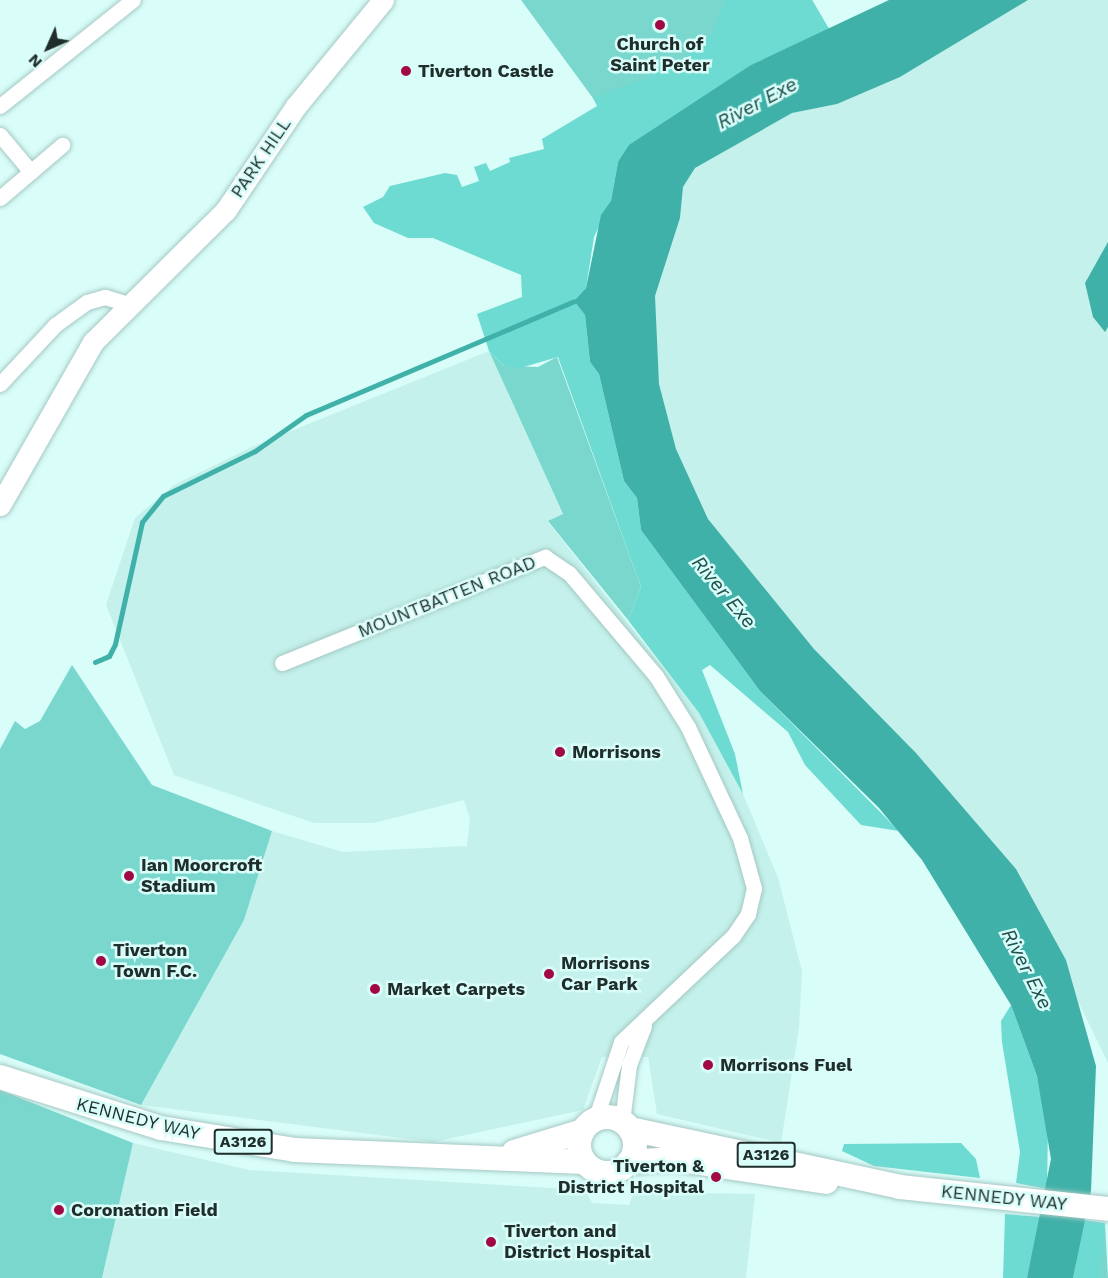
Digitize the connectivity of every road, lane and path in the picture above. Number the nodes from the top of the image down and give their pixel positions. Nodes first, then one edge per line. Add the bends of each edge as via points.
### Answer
1 (134, 0) edge
2 (383, 0) edge
3 (0, 106) edge
4 (0, 135) edge
5 (62, 145) dead end
6 (31, 172) junction
7 (0, 198) edge
8 (128, 304) junction
9 (0, 384) edge
10 (0, 505) edge
11 (282, 663) dead end
12 (646, 1023) junction
13 (0, 1077) edge
14 (589, 1125) junction
15 (626, 1125) junction
16 (495, 1158) junction
17 (629, 1161) junction
18 (584, 1162) junction
19 (900, 1187) junction
20 (1108, 1209) edge

1 - 3 street
2 - 8 street, PARK HILL via 296,106 226,210
4 - 6 street
5 - 6 street
6 - 7 street
8 - 9 street via 105,297 87,302 55,325
8 - 10 street, PARK HILL via 93,342
11 - 12 street, MOUNTBATTEN ROAD via 522,564 545,557 569,573 656,676 688,727 740,838 754,888 748,914 733,936
12 - 14 street, MOUNTBATTEN ROAD via 616,1052
12 - 15 street, MOUNTBATTEN ROAD via 631,1056
13 - 16 main road, KENNEDY WAY / A3126 via 108,1114 230,1140 327,1153
14 - 15 main road, A3126
14 - 16 main road, KENNEDY WAY / A3126
14 - 18 main road via 578,1143
15 - 17 main road via 635,1144
15 - 19 main road, KENNEDY WAY / A3126
16 - 18 main road, KENNEDY WAY / A3126
17 - 18 main road, A3126 via 608,1174
17 - 19 main road, KENNEDY WAY / A3126 via 673,1159 790,1179
19 - 20 main road, KENNEDY WAY / A3126

